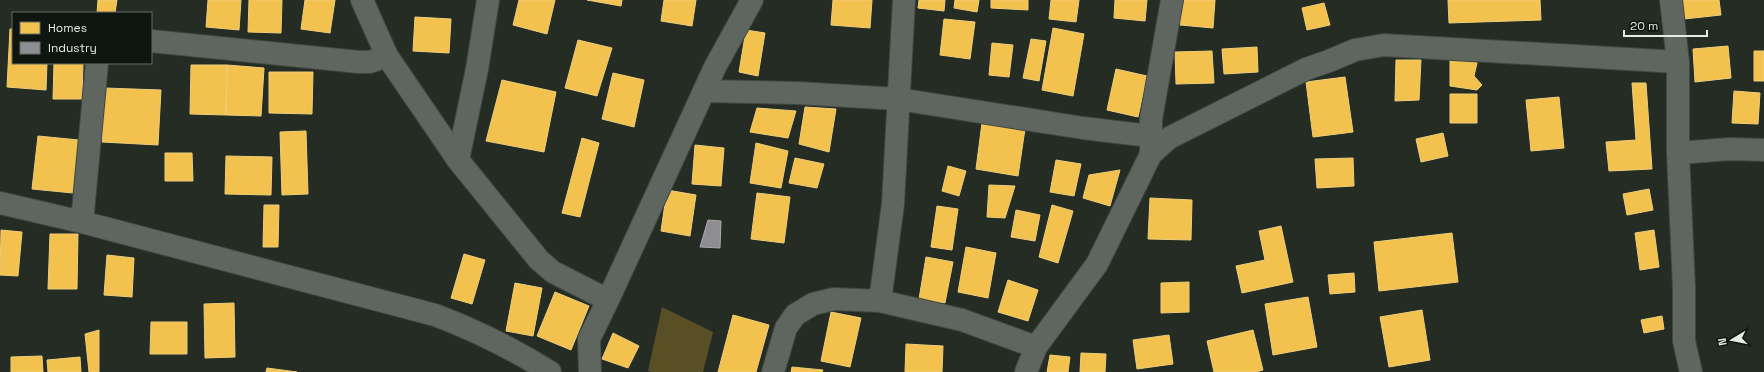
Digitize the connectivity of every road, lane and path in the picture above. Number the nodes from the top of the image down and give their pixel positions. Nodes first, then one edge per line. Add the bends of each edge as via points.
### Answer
1 (362, 0) edge
2 (488, 0) edge
3 (752, 0) edge
4 (904, 0) edge
5 (1172, 0) edge
6 (1671, 0) edge
7 (152, 41) edge
8 (387, 56) junction
9 (1678, 62) junction
10 (97, 64) edge
11 (704, 91) junction
12 (898, 99) junction
13 (1151, 145) junction
14 (1764, 150) edge
15 (1678, 153) junction
16 (458, 160) junction
17 (0, 203) edge
18 (82, 222) junction
19 (608, 300) junction
20 (880, 301) junction
21 (1036, 347) junction
22 (550, 372) edge
23 (590, 372) edge
24 (774, 372) edge
25 (1026, 372) edge
26 (1690, 372) edge

1 - 8 street
2 - 16 street
3 - 11 street
4 - 12 street
5 - 13 street via 1151,119
6 - 9 street
7 - 8 street via 359,62 370,62
8 - 16 street
9 - 13 street via 1384,45 1355,50 1306,69
9 - 15 street
10 - 18 street
11 - 12 street
11 - 19 street
12 - 13 street via 1083,128
12 - 20 street via 893,204
13 - 21 street via 1097,264
14 - 15 street via 1730,149
15 - 26 street via 1684,341
16 - 19 street via 539,260 554,272
17 - 18 street
18 - 22 street via 435,315 508,347
19 - 23 street via 589,339
20 - 21 street via 962,320
20 - 24 street via 834,299 813,304 794,315 786,328
21 - 25 street

